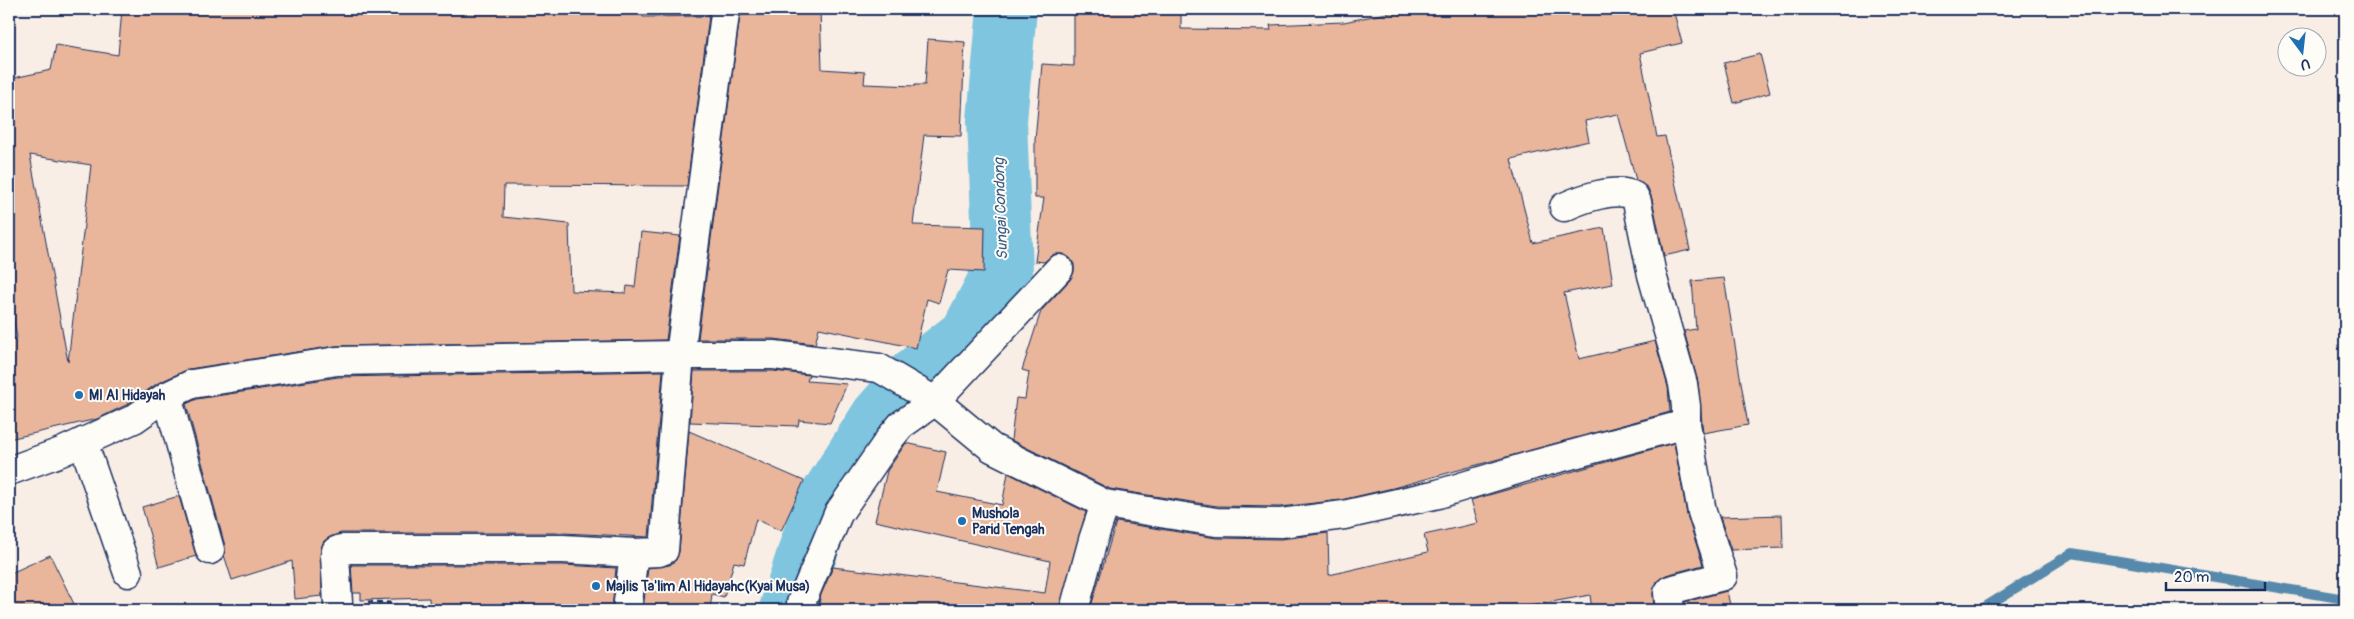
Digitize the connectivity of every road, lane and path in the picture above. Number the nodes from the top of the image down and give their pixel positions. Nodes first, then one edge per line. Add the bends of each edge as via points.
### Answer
1 (724, 9) edge
2 (1564, 207) dead end
3 (1059, 269) dead end
4 (680, 355) junction
5 (167, 396) junction
6 (930, 398) junction
7 (1686, 424) junction
8 (83, 442) junction
9 (9, 471) edge
10 (1105, 504) junction
11 (210, 550) dead end
12 (634, 553) junction
13 (128, 573) dead end
14 (801, 602) dead end
15 (338, 603) dead end
16 (627, 610) edge
17 (1074, 610) edge
18 (1670, 610) edge

1 - 4 street
2 - 7 street via 1598,195 1627,193 1636,199 1652,275 1683,384
3 - 6 street
4 - 5 street via 337,361 192,384
4 - 6 street via 774,355 879,368
4 - 12 street via 664,550
5 - 8 street via 134,419
5 - 11 street
6 - 10 street via 992,448
6 - 14 street via 891,437 844,506
7 - 10 street via 1438,494 1335,516 1282,523 1216,522
7 - 18 street via 1702,512 1723,576 1670,590
8 - 9 street
8 - 13 street
10 - 17 street
12 - 15 street via 563,548 341,549 335,556
12 - 16 street

